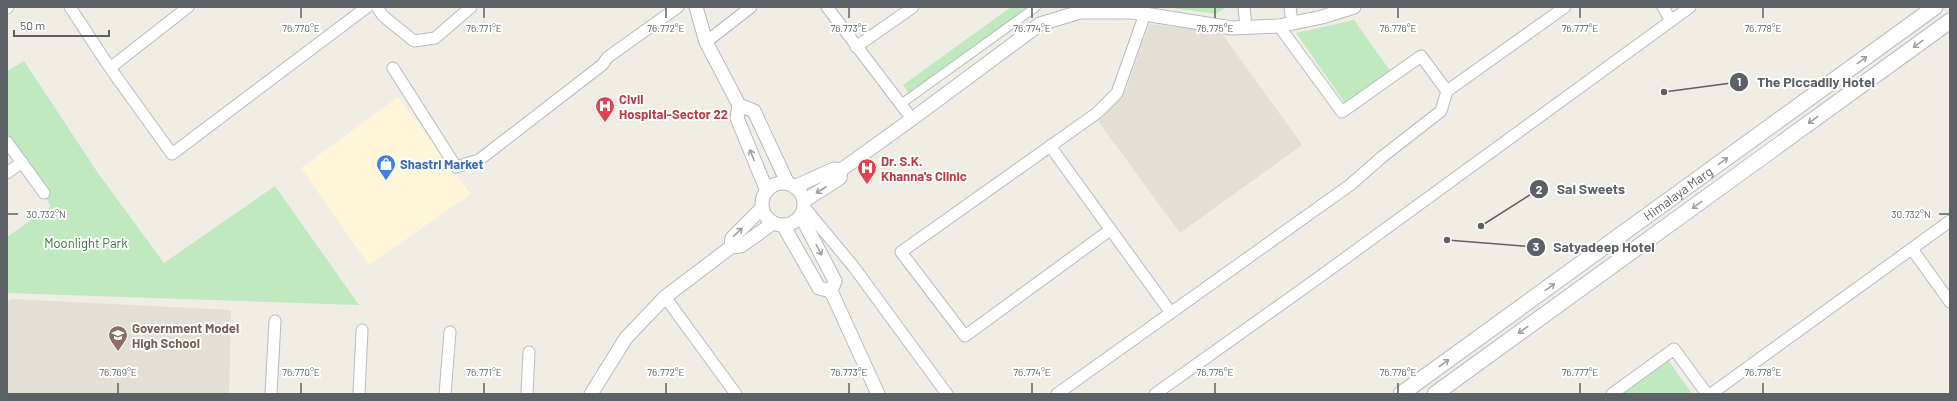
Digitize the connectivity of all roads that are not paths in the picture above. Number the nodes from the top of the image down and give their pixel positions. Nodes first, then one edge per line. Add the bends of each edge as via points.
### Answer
1 (70, 7) edge
2 (188, 7) edge
3 (367, 7) edge
4 (377, 7) edge
5 (471, 7) edge
6 (678, 7) edge
7 (696, 7) edge
8 (752, 7) edge
9 (827, 7) edge
10 (913, 7) edge
11 (1036, 7) edge
12 (1244, 7) edge
13 (1290, 7) edge
14 (1354, 7) edge
15 (1565, 7) edge
16 (1663, 7) edge
17 (1690, 7) edge
18 (1936, 7) edge
19 (1145, 14) junction
20 (1671, 21) junction
21 (1950, 21) edge
22 (1292, 23) junction
23 (1278, 26) junction
24 (1246, 27) junction
25 (706, 42) junction
26 (856, 47) junction
27 (110, 68) junction
28 (393, 68) dead end
29 (1447, 91) junction
30 (901, 104) junction
31 (740, 105) junction
32 (912, 119) junction
33 (7, 142) edge
34 (1050, 146) junction
35 (22, 162) junction
36 (841, 170) junction
37 (7, 173) edge
38 (791, 186) junction
39 (767, 191) junction
40 (44, 193) dead end
41 (762, 208) junction
42 (803, 208) junction
43 (1950, 222) edge
44 (778, 224) junction
45 (1110, 230) junction
46 (731, 247) junction
47 (1912, 249) junction
48 (831, 291) junction
49 (665, 297) junction
50 (1950, 302) edge
51 (1171, 313) junction
52 (275, 321) dead end
53 (362, 330) dead end
54 (450, 332) dead end
55 (529, 352) dead end
56 (735, 393) edge
57 (271, 394) edge
58 (359, 394) edge
59 (445, 394) edge
60 (527, 394) edge
61 (591, 394) edge
62 (878, 394) edge
63 (947, 394) edge
64 (1057, 394) edge
65 (1155, 394) edge
66 (1402, 394) edge
67 (1435, 394) edge
68 (1612, 394) edge
69 (1707, 394) edge
70 (1711, 394) edge

1 - 27 street
2 - 27 street
3 - 27 street via 172,154
4 - 5 street via 383,16 414,41 435,38
6 - 28 street via 608,57 602,65 479,160 456,167
7 - 25 street
8 - 25 street
9 - 26 street
10 - 26 street
11 - 30 street
12 - 24 street
13 - 22 street
14 - 22 street
15 - 29 street
16 - 20 street
17 - 20 street
66 -> 18 main road, Himalaya Marg
19 - 24 street via 1232,28
19 - 32 street via 1080,12 1040,24
19 - 34 street via 1117,93 1097,113
20 - 65 street
21 -> 67 main road, Himalaya Marg
22 - 23 street
23 - 24 street
23 - 29 street via 1342,112 1421,56
25 - 31 street
26 - 30 street
29 - 51 street via 1441,111 1350,185
30 - 32 street
31 - 38 street via 754,111
39 -> 31 street via 738,118
32 - 36 street
33 - 35 street
34 - 45 street
34 - 45 street via 901,252 965,336
35 - 37 street
35 - 40 street
36 - 38 street via 834,169
36 -> 42 street via 840,178
38 - 39 street via 776,185
38 - 42 street via 802,195
39 - 41 street
41 - 44 street via 768,219
46 -> 41 street via 732,238
42 - 44 street via 796,221
42 -> 48 street via 835,281
42 - 63 street via 853,266
43 - 47 street
44 - 46 street via 741,246
44 - 48 street via 819,288
45 - 51 street
46 - 49 street
47 - 50 street
47 - 70 street
48 - 62 street
49 - 56 street
49 - 61 street via 626,338
51 - 64 street
52 - 57 street
53 - 58 street
54 - 59 street
55 - 60 street
68 - 69 street via 1674,349

